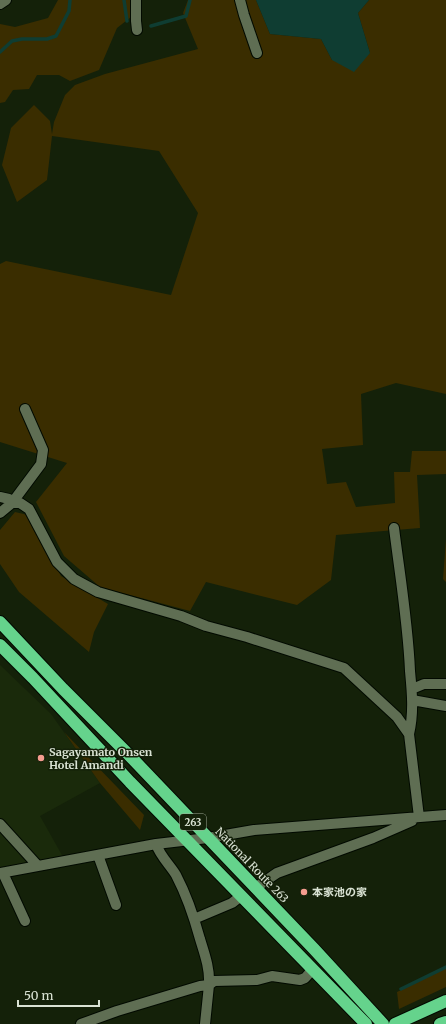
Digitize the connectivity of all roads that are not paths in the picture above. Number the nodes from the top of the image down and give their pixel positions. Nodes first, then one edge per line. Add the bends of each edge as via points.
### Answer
1 (6, 0) edge
2 (136, 0) edge
3 (240, 0) edge
4 (0, 4) edge
5 (137, 30) dead end
6 (257, 53) dead end
7 (25, 409) dead end
8 (0, 497) edge
9 (12, 503) junction
10 (0, 513) edge
11 (394, 528) dead end
12 (0, 622) edge
13 (14, 638) junction
14 (1, 647) edge
15 (446, 684) edge
16 (412, 694) junction
17 (446, 706) edge
18 (409, 734) junction
19 (446, 815) edge
20 (419, 817) junction
21 (0, 824) edge
22 (208, 838) junction
23 (186, 840) junction
24 (156, 844) junction
25 (98, 856) junction
26 (38, 866) junction
27 (2, 873) edge
28 (255, 888) junction
29 (241, 896) junction
30 (116, 905) dead end
31 (194, 919) junction
32 (24, 921) dead end
33 (313, 969) junction
34 (209, 985) junction
35 (446, 1001) edge
36 (446, 1022) edge
37 (80, 1024) edge
38 (205, 1024) edge
39 (366, 1024) edge
40 (383, 1024) edge
41 (395, 1024) edge
42 (440, 1024) edge

1 - 4 street
2 - 5 street
3 - 6 street
7 - 9 street via 43,450 41,464
8 - 9 street via 9,499
9 - 10 street
9 - 18 street via 20,503 29,509 57,562 74,579 98,592 344,668 397,717
11 - 16 street via 409,640
12 - 13 highway, National Route 263 / 263
13 - 14 street
13 - 22 highway, National Route 263 / 263
14 - 23 highway, 263
15 - 16 street via 424,684
16 - 17 street
16 - 18 street via 412,722
18 - 20 street
19 - 20 street
20 - 22 street via 254,830
20 - 28 street via 373,838 276,873
21 - 26 street
22 - 23 street
22 - 28 highway, National Route 263 / 263
23 - 24 street
23 - 29 highway, 263
24 - 25 street
24 - 31 street via 184,890
25 - 26 street
25 - 30 street
26 - 27 street
27 - 32 street
28 - 40 highway, National Route 263 / 263
29 - 31 street
29 - 33 highway, 263
31 - 34 street via 210,971
33 - 34 street via 300,980 272,976 257,980 214,981
33 - 39 highway, 263
34 - 37 street
34 - 38 street
35 - 41 highway
36 - 42 highway

